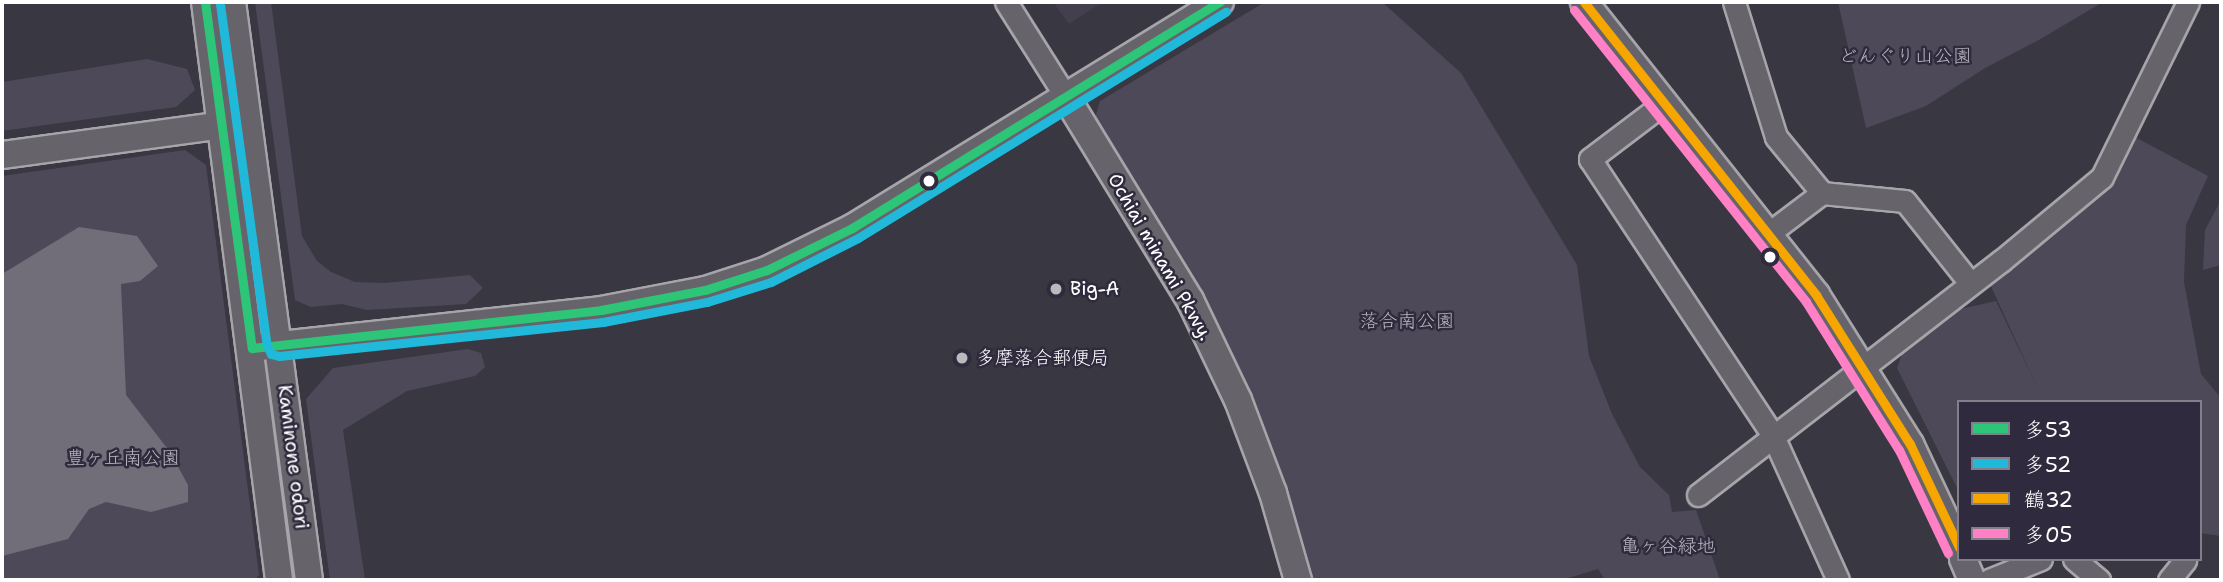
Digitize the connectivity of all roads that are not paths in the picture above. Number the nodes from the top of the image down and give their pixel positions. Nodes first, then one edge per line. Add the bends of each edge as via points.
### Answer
1 (205, 2) edge
2 (232, 2) edge
3 (1006, 2) edge
4 (1220, 2) edge
5 (1584, 2) edge
6 (1734, 2) edge
7 (2188, 2) edge
8 (1066, 97) junction
9 (1664, 103) junction
10 (249, 122) junction
11 (223, 125) junction
12 (2, 155) edge
13 (1822, 193) junction
14 (1769, 233) junction
15 (1970, 283) junction
16 (279, 344) junction
17 (251, 348) junction
18 (1864, 368) junction
19 (1773, 436) junction
20 (1698, 495) dead end
21 (1957, 544) edge
22 (1964, 561) edge
23 (2035, 561) edge
24 (2076, 561) edge
25 (2184, 561) edge
26 (279, 580) edge
27 (309, 580) edge
28 (1298, 580) edge
29 (1838, 580) edge
30 (1972, 580) edge
31 (1989, 580) edge
32 (2099, 580) edge
33 (2169, 580) edge

1 - 11 street, Kaminone odori
2 - 10 street, Kaminone odori
3 - 8 street
4 - 8 street
5 - 9 street
6 - 13 street via 1776,136
7 - 15 street via 2102,177
8 - 16 street via 820,246 705,290 601,310
8 - 28 street, Ochiai minami Pkwy. via 1190,300 1238,400 1273,493
9 - 14 street
9 - 19 street via 1590,159
10 - 11 street
10 - 16 street, Kaminone odori
11 - 12 street
11 - 17 street, Kaminone odori
13 - 14 street
13 - 15 street via 1905,201
14 - 18 street
15 - 18 street
16 - 17 street
16 - 27 street, Kaminone odori
17 - 26 street, Kaminone odori
18 - 19 street
18 - 21 street via 1910,444
19 - 20 street
19 - 29 street
22 - 30 street
23 - 31 street
24 - 32 street
25 - 33 street

